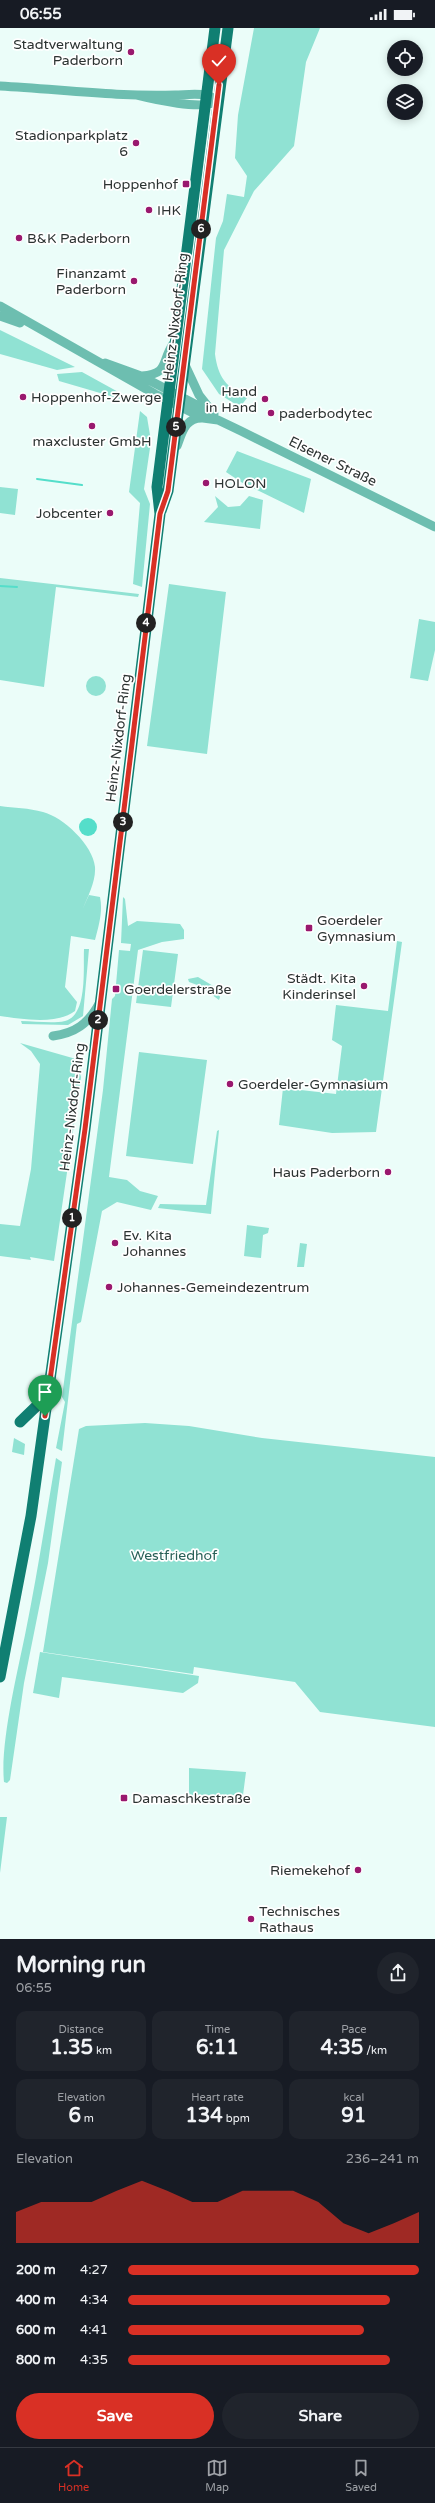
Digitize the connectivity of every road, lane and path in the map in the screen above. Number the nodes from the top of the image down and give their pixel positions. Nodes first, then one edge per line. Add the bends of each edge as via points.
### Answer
1 (215, 28) edge
2 (228, 28) edge
3 (0, 86) edge
4 (204, 100) junction
5 (217, 101) junction
6 (0, 306) edge
7 (0, 316) edge
8 (40, 330) junction
9 (175, 342) junction
10 (101, 361) junction
11 (184, 364) junction
12 (141, 376) junction
13 (168, 395) junction
14 (179, 401) junction
15 (216, 417) junction
16 (203, 418) junction
17 (173, 453) junction
18 (160, 514) junction
19 (435, 527) edge
20 (100, 1003) junction
21 (53, 1036) dead end
22 (49, 1394) junction
23 (20, 1422) dead end
24 (0, 1677) edge

1 - 4 main road, Heinz-Nixdorf-Ring
2 - 5 main road, Heinz-Nixdorf-Ring
3 - 4 street via 136,95 155,100
4 - 5 street
4 - 9 main road, Heinz-Nixdorf-Ring
5 - 11 main road, Heinz-Nixdorf-Ring
6 - 8 street
7 - 8 street
8 - 10 street
9 - 12 street via 160,371
9 - 13 main road, Heinz-Nixdorf-Ring
10 - 12 street
10 - 13 street via 116,374
11 - 14 main road, Heinz-Nixdorf-Ring
11 - 15 street via 196,391
12 - 13 street
13 - 14 street, Elsener Straße
13 - 18 main road, Heinz-Nixdorf-Ring via 157,490
14 - 15 street, Elsener Straße
14 - 16 street, Elsener Straße
14 - 17 main road, Heinz-Nixdorf-Ring
15 - 16 street, Elsener Straße
15 - 19 street, Elsener Straße
16 - 17 street via 195,419 184,426
17 - 18 main road, Heinz-Nixdorf-Ring via 168,491
18 - 20 main road, Heinz-Nixdorf-Ring
20 - 21 street via 91,1018 77,1030
20 - 22 main road, Heinz-Nixdorf-Ring
22 - 23 main road
22 - 24 main road, Heinz-Nixdorf-Ring via 31,1516

